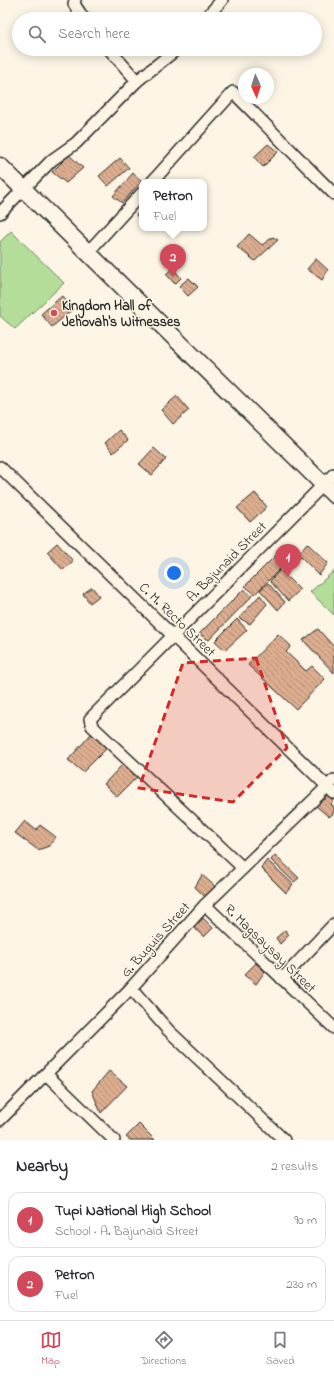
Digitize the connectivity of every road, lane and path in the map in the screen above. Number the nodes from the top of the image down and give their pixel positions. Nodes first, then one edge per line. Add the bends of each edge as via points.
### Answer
1 (75, 0) edge
2 (222, 0) edge
3 (79, 12) edge
4 (211, 12) edge
5 (116, 56) edge
6 (167, 56) edge
7 (137, 81) junction
8 (0, 166) edge
9 (155, 179) edge
10 (24, 189) junction
11 (334, 194) edge
12 (139, 196) edge
13 (0, 213) edge
14 (88, 252) junction
15 (0, 467) edge
16 (331, 485) edge
17 (172, 635) junction
18 (332, 787) edge
19 (243, 868) junction
20 (205, 905) junction
21 (334, 924) edge
22 (282, 979) junction
23 (131, 988) junction
24 (334, 1028) edge
25 (46, 1074) junction
26 (0, 1120) edge
27 (114, 1140) edge
28 (284, 1140) edge

1 - 3 street via 74,4
2 - 4 street
5 - 7 street
6 - 7 street
7 - 10 street via 76,143 52,160
8 - 10 highway
9 - 11 street via 232,92
10 - 13 street
10 - 14 highway
12 - 14 street
14 - 16 highway
15 - 17 street, C. M. Recto Street
16 - 17 street, A. Bajunaid Street
17 - 18 street, C. M. Recto Street
17 - 19 street, A. Bajunaid Street via 90,721 92,726
18 - 19 street, G. Buguis Street
19 - 20 street, G. Buguis Street
20 - 22 street, R. Magsaysay Street
20 - 23 street, G. Buguis Street
21 - 22 street
22 - 24 street, R. Magsaysay Street
23 - 25 street, G. Buguis Street
23 - 28 street via 190,1052
25 - 26 street, G. Buguis Street
25 - 27 street

